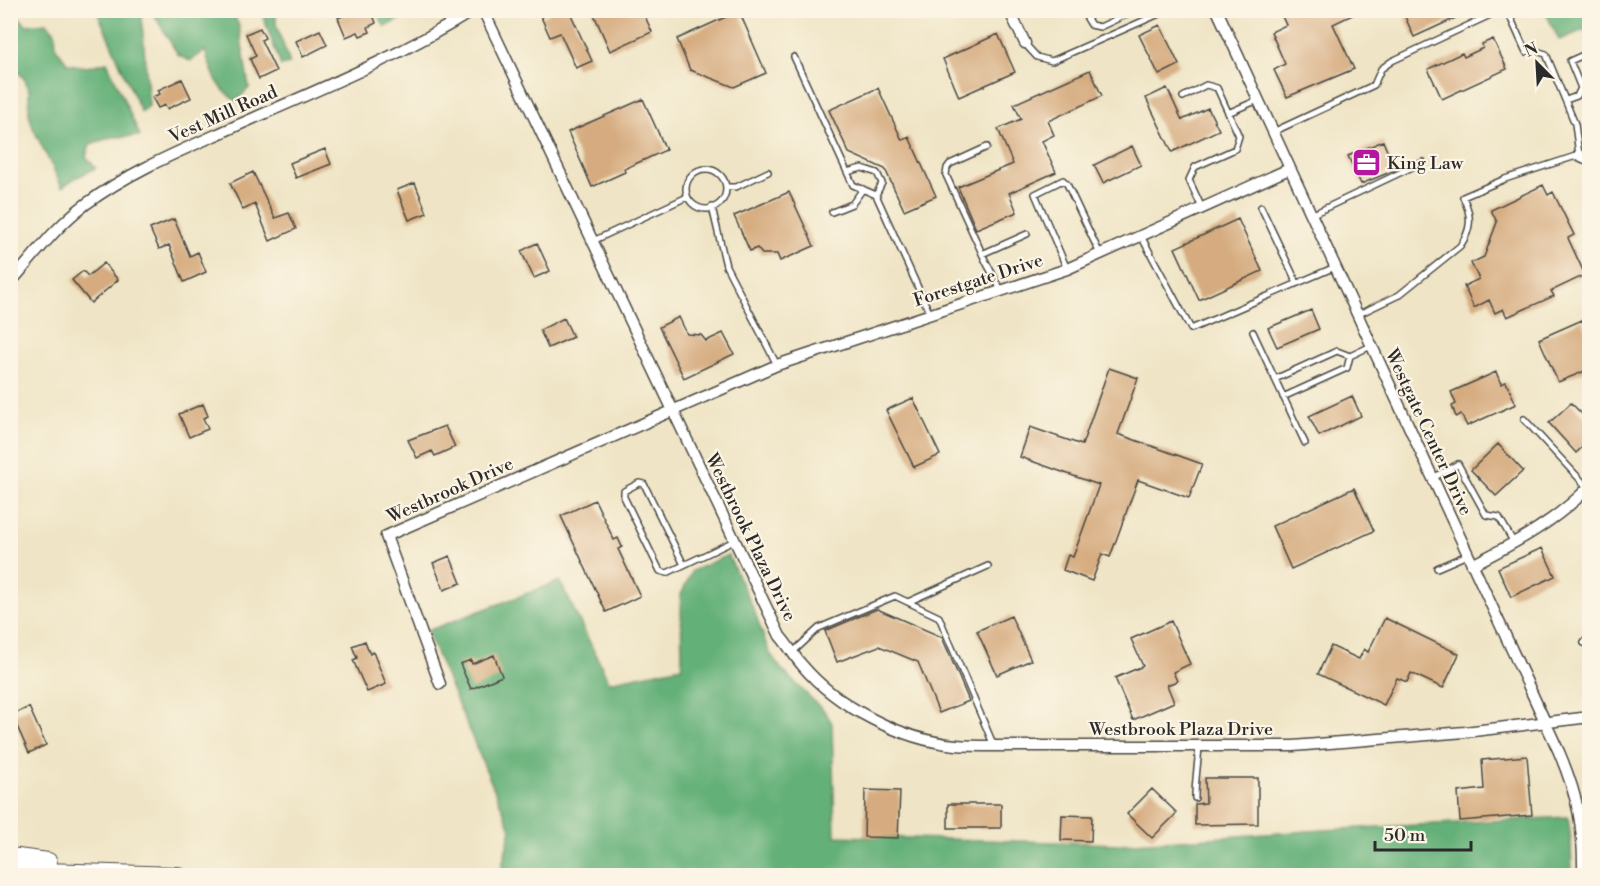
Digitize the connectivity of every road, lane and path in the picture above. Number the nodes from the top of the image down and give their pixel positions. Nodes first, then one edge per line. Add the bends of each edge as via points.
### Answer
1 (474, 10) edge
2 (483, 10) edge
3 (1009, 10) edge
4 (1082, 10) edge
5 (1136, 10) edge
6 (1168, 10) edge
7 (1216, 10) edge
8 (1501, 10) edge
9 (1507, 10) edge
10 (1025, 44) joint
11 (1590, 52) edge
12 (794, 57) dead end
13 (1183, 97) dead end
14 (1258, 100) junction
15 (1566, 100) junction
16 (1228, 113) junction
17 (1273, 132) junction
18 (987, 147) dead end
19 (1579, 155) junction
20 (1590, 160) edge
21 (1423, 162) dead end
22 (1289, 169) junction
23 (768, 172) dead end
24 (847, 172) junction
25 (726, 187) junction
26 (863, 189) junction
27 (876, 195) junction
28 (687, 197) junction
29 (712, 207) junction
30 (1261, 207) dead end
31 (1202, 208) junction
32 (832, 212) dead end
33 (1311, 215) junction
34 (1027, 234) dead end
35 (1141, 236) junction
36 (592, 242) junction
37 (982, 254) junction
38 (1100, 254) junction
39 (1335, 267) junction
40 (1067, 269) junction
41 (10, 283) edge
42 (1297, 283) junction
43 (1001, 290) junction
44 (930, 314) junction
45 (1357, 315) junction
46 (1253, 332) dead end
47 (1371, 346) junction
48 (1350, 356) junction
49 (777, 365) junction
50 (1275, 379) junction
51 (1283, 397) junction
52 (672, 410) junction
53 (1524, 419) dead end
54 (1305, 443) dead end
55 (1432, 478) junction
56 (1589, 487) edge
57 (734, 541) junction
58 (1514, 543) junction
59 (1469, 560) junction
60 (684, 565) junction
61 (988, 566) dead end
62 (1437, 568) dead end
63 (908, 602) junction
64 (1590, 636) edge
65 (1584, 643) dead end
66 (793, 652) junction
67 (440, 684) dead end
68 (1590, 717) edge
69 (1546, 722) junction
70 (994, 746) junction
71 (1199, 746) junction
72 (1195, 798) dead end
73 (10, 856) edge
74 (10, 871) edge
75 (121, 873) junction
76 (178, 876) edge
77 (1583, 876) edge

1 - 41 street, Vest Mill Road via 386,60 115,183 84,205
2 - 36 street, Westbrook Plaza Drive
3 - 10 street
4 - 5 lane via 1091,25 1100,27
6 - 10 lane via 1052,61 1036,57
7 - 14 street, Westgate Center Drive
8 - 17 lane via 1392,61 1381,69 1374,85
9 - 15 lane via 1526,52 1546,54
11 - 15 lane via 1570,61 1581,88 1577,96
12 - 24 lane
13 - 16 lane via 1206,86 1217,88
14 - 16 lane
14 - 17 street, Westgate Center Drive
15 - 19 lane via 1575,124
16 - 31 lane via 1239,136 1235,149 1195,167 1189,180
17 - 22 street, Westgate Center Drive
18 - 37 lane via 950,164 946,175
19 - 20 street
19 - 45 lane via 1463,197 1470,218 1467,236 1460,246 1399,296
21 - 33 lane
22 - 31 street, Forestgate Drive
22 - 33 street, Westgate Center Drive
23 - 25 lane via 736,187
24 - 26 lane via 853,185
24 - 27 lane via 862,168 877,173 882,183
25 - 28 lane via 718,172 705,168 693,172 686,184
25 - 29 lane via 725,196
26 - 27 lane
26 - 32 lane via 852,204
27 - 44 lane
28 - 29 lane via 697,207
28 - 36 lane
29 - 49 lane via 726,266
30 - 42 lane
31 - 35 street, Forestgate Drive
33 - 39 street, Westgate Center Drive
34 - 37 lane
35 - 38 street, Forestgate Drive
35 - 42 lane via 1191,329
36 - 52 street, Westbrook Plaza Drive
37 - 43 lane
38 - 40 street, Forestgate Drive
38 - 40 lane via 1063,180 1035,194
39 - 42 lane
39 - 45 street, Westgate Center Drive
40 - 43 street, Forestgate Drive
43 - 44 street, Forestgate Drive
44 - 49 street, Forestgate Drive
45 - 47 street, Westgate Center Drive
46 - 50 lane
47 - 48 lane
47 - 55 street, Westgate Center Drive
48 - 50 lane via 1338,351
48 - 51 lane via 1347,368
49 - 52 street, Forestgate Drive
50 - 51 lane
51 - 54 lane
52 - 57 street, Westbrook Plaza Drive
52 - 67 street, Westbrook Drive via 386,536
53 - 56 lane
55 - 58 lane via 1458,464 1485,515 1499,517
55 - 59 street, Westgate Center Drive
56 - 58 street via 1552,520
57 - 60 lane
57 - 66 street, Westbrook Plaza Drive via 780,636
58 - 59 street
59 - 62 lane
59 - 69 street, Westgate Center Drive
60 - 60 lane via 667,573 660,571 624,491 644,484
61 - 63 lane
63 - 66 lane via 895,596 819,628
63 - 70 lane via 939,617
64 - 65 lane
66 - 70 street, Westbrook Plaza Drive via 833,694 895,730 955,745
68 - 69 street, Westbrook Plaza Drive
69 - 71 street, Westbrook Plaza Drive via 1293,746
69 - 77 street, Westgate Center Drive via 1576,796
70 - 71 street, Westbrook Plaza Drive
71 - 72 lane
73 - 75 highway
74 - 75 highway
75 - 76 highway

